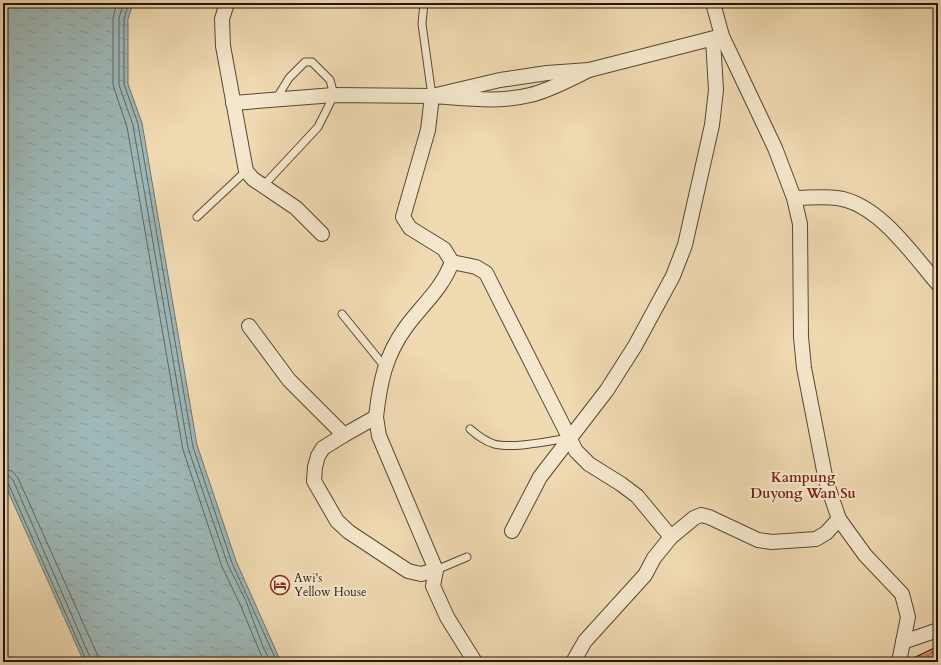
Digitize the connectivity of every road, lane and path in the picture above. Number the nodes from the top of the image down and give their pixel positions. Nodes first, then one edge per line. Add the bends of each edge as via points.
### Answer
1 (227, 3) edge
2 (424, 3) edge
3 (713, 3) edge
4 (717, 37) junction
5 (589, 70) junction
6 (334, 95) junction
7 (432, 96) junction
8 (275, 101) junction
9 (233, 103) junction
10 (246, 171) junction
11 (264, 186) junction
12 (794, 198) junction
13 (197, 217) dead end
14 (322, 234) dead end
15 (452, 262) junction
16 (938, 284) edge
17 (342, 314) dead end
18 (250, 326) dead end
19 (385, 367) junction
20 (376, 417) junction
21 (470, 429) dead end
22 (344, 435) junction
23 (570, 438) junction
24 (839, 520) junction
25 (512, 531) dead end
26 (671, 537) junction
27 (467, 557) dead end
28 (436, 570) junction
29 (938, 630) edge
30 (903, 642) junction
31 (475, 662) edge
32 (573, 662) edge
33 (899, 662) edge

1 - 9 street via 222,19
2 - 7 lane via 422,24
3 - 4 street
4 - 5 street
4 - 12 street via 776,148
4 - 23 street via 716,90 712,125 685,245 673,276 635,346 607,390
5 - 7 street via 500,80
5 - 7 street via 530,96
6 - 7 street
6 - 8 street
6 - 8 lane via 330,80 312,62 304,62 289,78
6 - 11 lane via 318,127
7 - 15 street via 428,130 403,217 410,228 444,249
8 - 9 street
9 - 10 street
10 - 11 street
10 - 13 lane
11 - 14 street via 296,208
12 - 16 street via 838,198 865,208 909,250
12 - 24 street via 800,224 801,338 804,368 822,462
15 - 19 street via 446,278 405,328
15 - 23 street via 476,267 486,273
17 - 19 lane
18 - 22 street via 289,380
19 - 20 street via 380,381
20 - 22 street
20 - 28 street via 379,436
21 - 23 lane via 495,444 509,445
22 - 28 street via 324,448 315,467 314,481 337,521 349,532 408,571 421,574
23 - 25 street via 540,477
23 - 26 street via 576,451 589,464 636,496
24 - 26 street via 816,539 772,542 758,540 709,517 701,516 694,518
24 - 30 street via 866,555 902,594 908,617
26 - 32 street via 654,558 645,575 585,641
27 - 28 lane
28 - 31 street via 433,586 447,617
29 - 30 street
30 - 33 street

